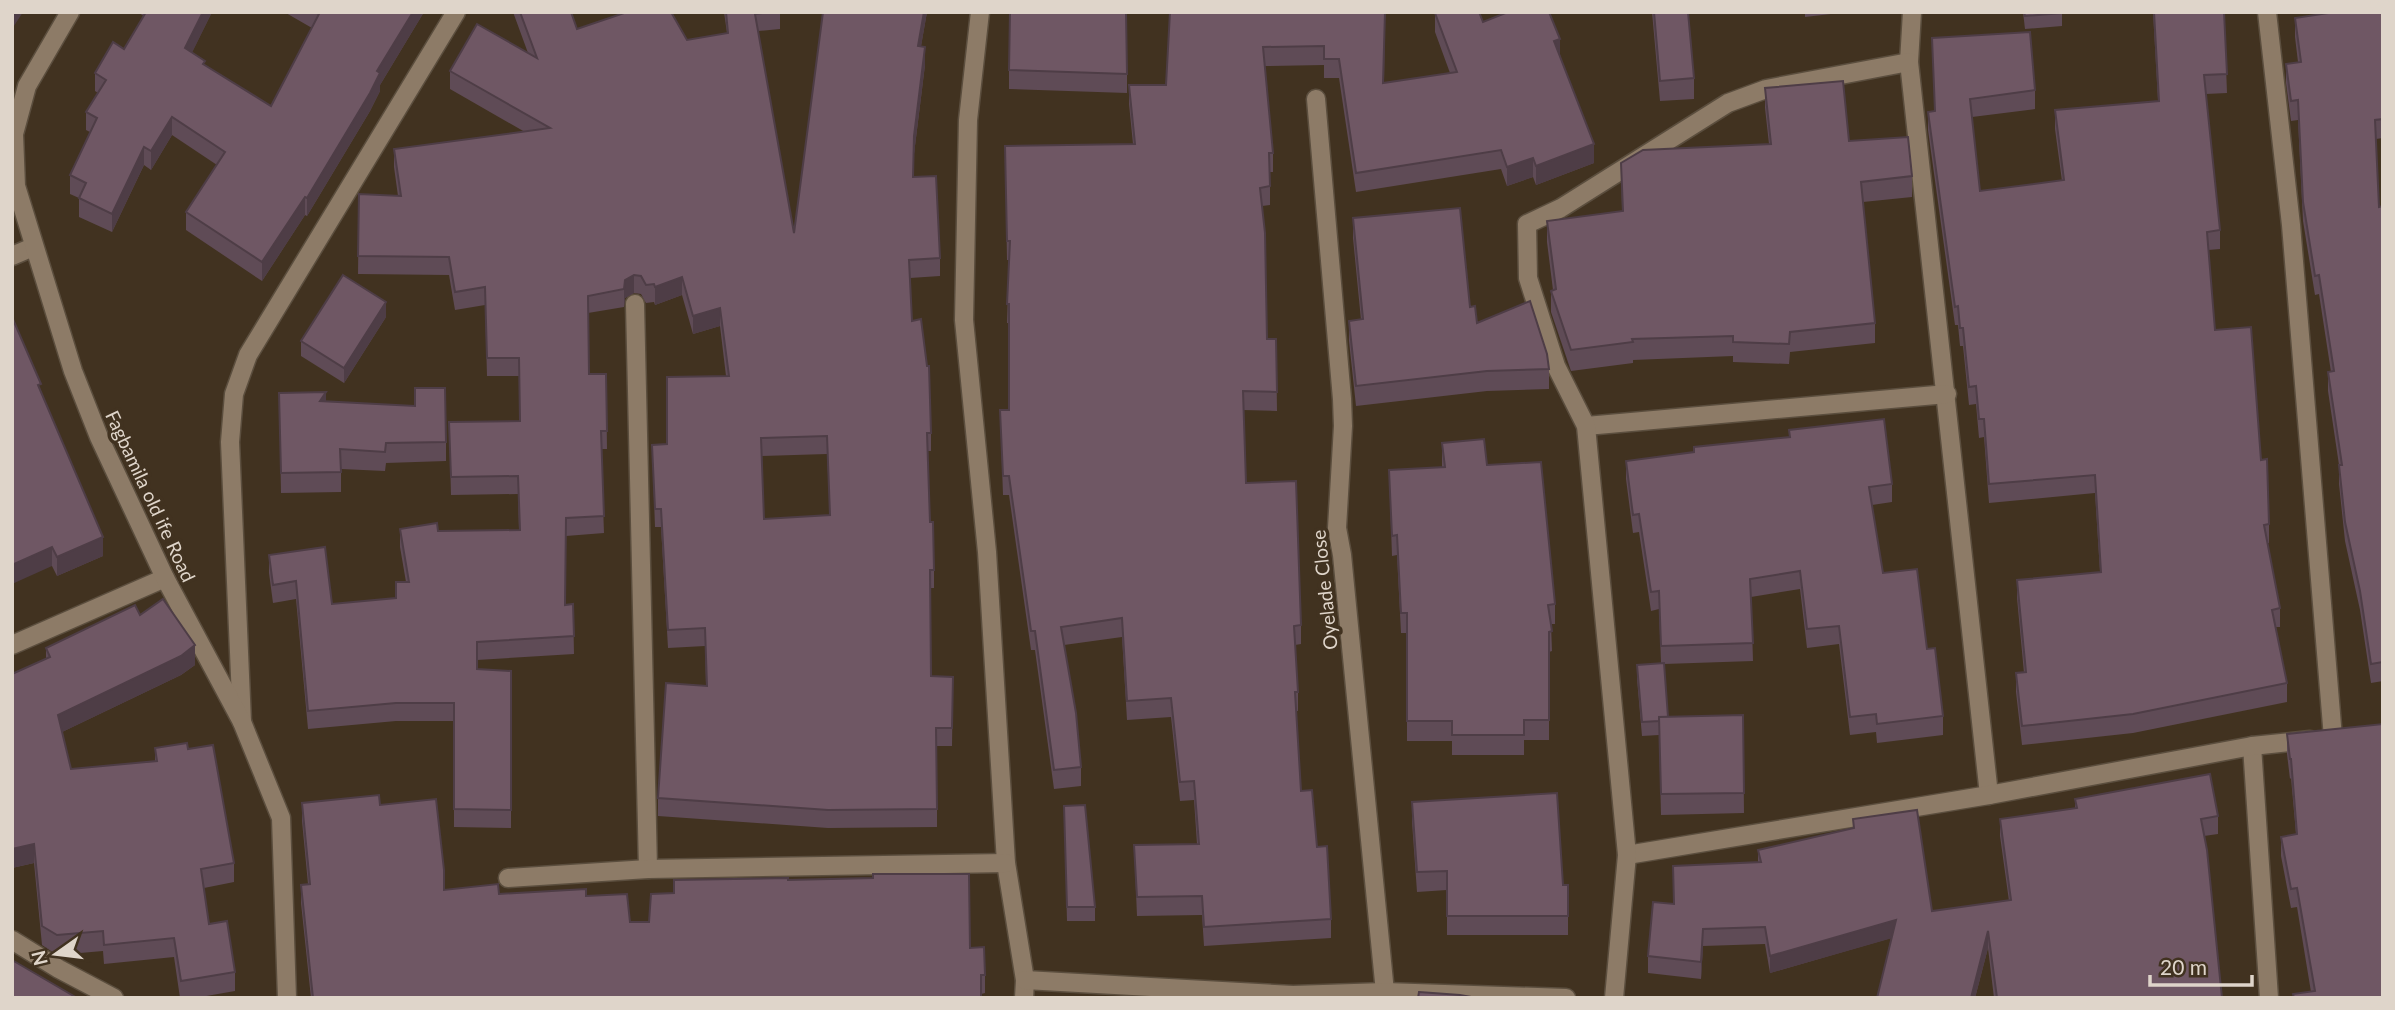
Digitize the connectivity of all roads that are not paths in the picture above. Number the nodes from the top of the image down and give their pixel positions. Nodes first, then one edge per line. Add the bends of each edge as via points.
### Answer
1 (70, 12) edge
2 (456, 12) edge
3 (980, 12) edge
4 (1912, 12) edge
5 (2267, 12) edge
6 (1909, 62) junction
7 (1316, 99) dead end
8 (33, 247) junction
9 (12, 256) edge
10 (635, 304) dead end
11 (1947, 394) junction
12 (1586, 426) junction
13 (165, 578) junction
14 (12, 645) edge
15 (242, 722) junction
16 (2252, 746) junction
17 (1989, 795) junction
18 (1627, 855) junction
19 (1006, 863) junction
20 (648, 869) junction
21 (508, 878) dead end
22 (12, 940) edge
23 (1025, 989) edge
24 (1385, 992) junction
25 (1294, 996) edge
26 (114, 998) edge
27 (287, 998) edge
28 (1566, 998) edge
29 (1614, 998) edge
30 (2269, 998) edge

1 - 8 street, Fagbamila old ife Road via 27,86 14,135 16,186
2 - 15 street via 248,355 234,394 230,442
3 - 19 street via 968,120 964,320 987,552
4 - 6 street
5 - 16 street via 2339,737
6 - 11 street
6 - 12 street via 1766,89 1728,103 1561,208 1527,224 1528,278 1556,366
7 - 24 street, Oyelade Close via 1342,399 1337,528
8 - 9 street
8 - 13 street, Fagbamila old ife Road via 99,437
10 - 20 street
11 - 12 street
11 - 17 street
12 - 18 street
13 - 14 street
13 - 15 street, Fagbamila old ife Road
15 - 27 street, Fagbamila old ife Road via 281,818
16 - 17 street
16 - 30 street
17 - 18 street
18 - 29 street
19 - 20 street
19 - 23 street
20 - 21 street
22 - 26 street
23 - 25 street
24 - 25 street
24 - 28 street

